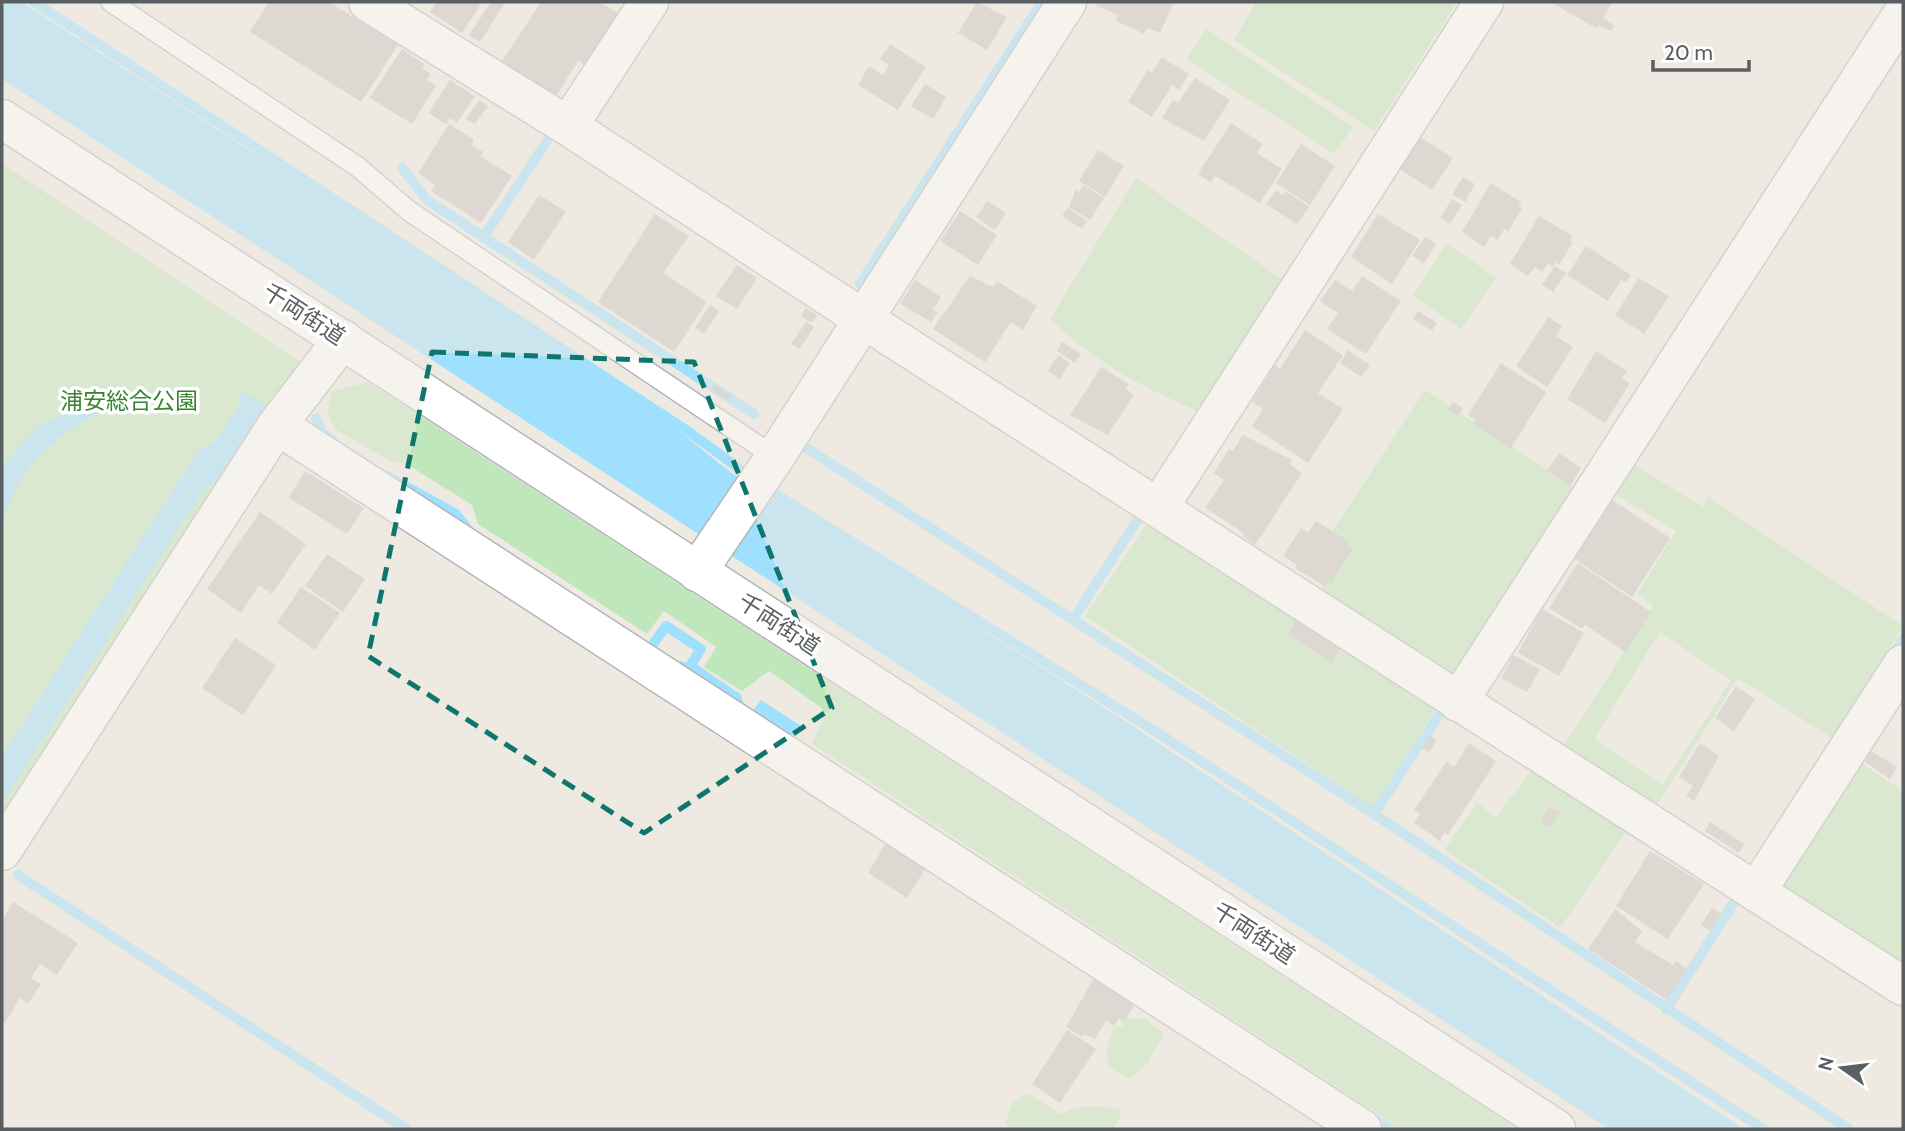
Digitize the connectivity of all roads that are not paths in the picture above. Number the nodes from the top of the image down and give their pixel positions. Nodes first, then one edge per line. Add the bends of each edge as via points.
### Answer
1 (111, 2) edge
2 (368, 2) edge
3 (649, 2) edge
4 (1067, 2) edge
5 (1484, 2) edge
6 (1903, 13) edge
7 (2, 119) edge
8 (568, 126) junction
9 (862, 318) junction
10 (342, 339) junction
11 (277, 425) junction
12 (770, 465) junction
13 (1159, 507) junction
14 (704, 561) junction
15 (1903, 664) edge
16 (1458, 702) junction
17 (2, 851) edge
18 (1756, 892) junction
19 (1903, 986) edge
20 (1550, 1127) edge
21 (1362, 1129) edge

1 - 12 lane via 358,167 409,211
2 - 8 street
3 - 8 street
4 - 9 street
5 - 13 street
6 - 16 street
7 - 10 street, 千両街道
8 - 9 street
9 - 12 street
9 - 13 street
10 - 11 street
10 - 14 street, 千両街道
11 - 17 street
11 - 21 street
12 - 14 street
13 - 16 street
14 - 20 street, 千両街道
15 - 18 street
16 - 18 street
18 - 19 street

